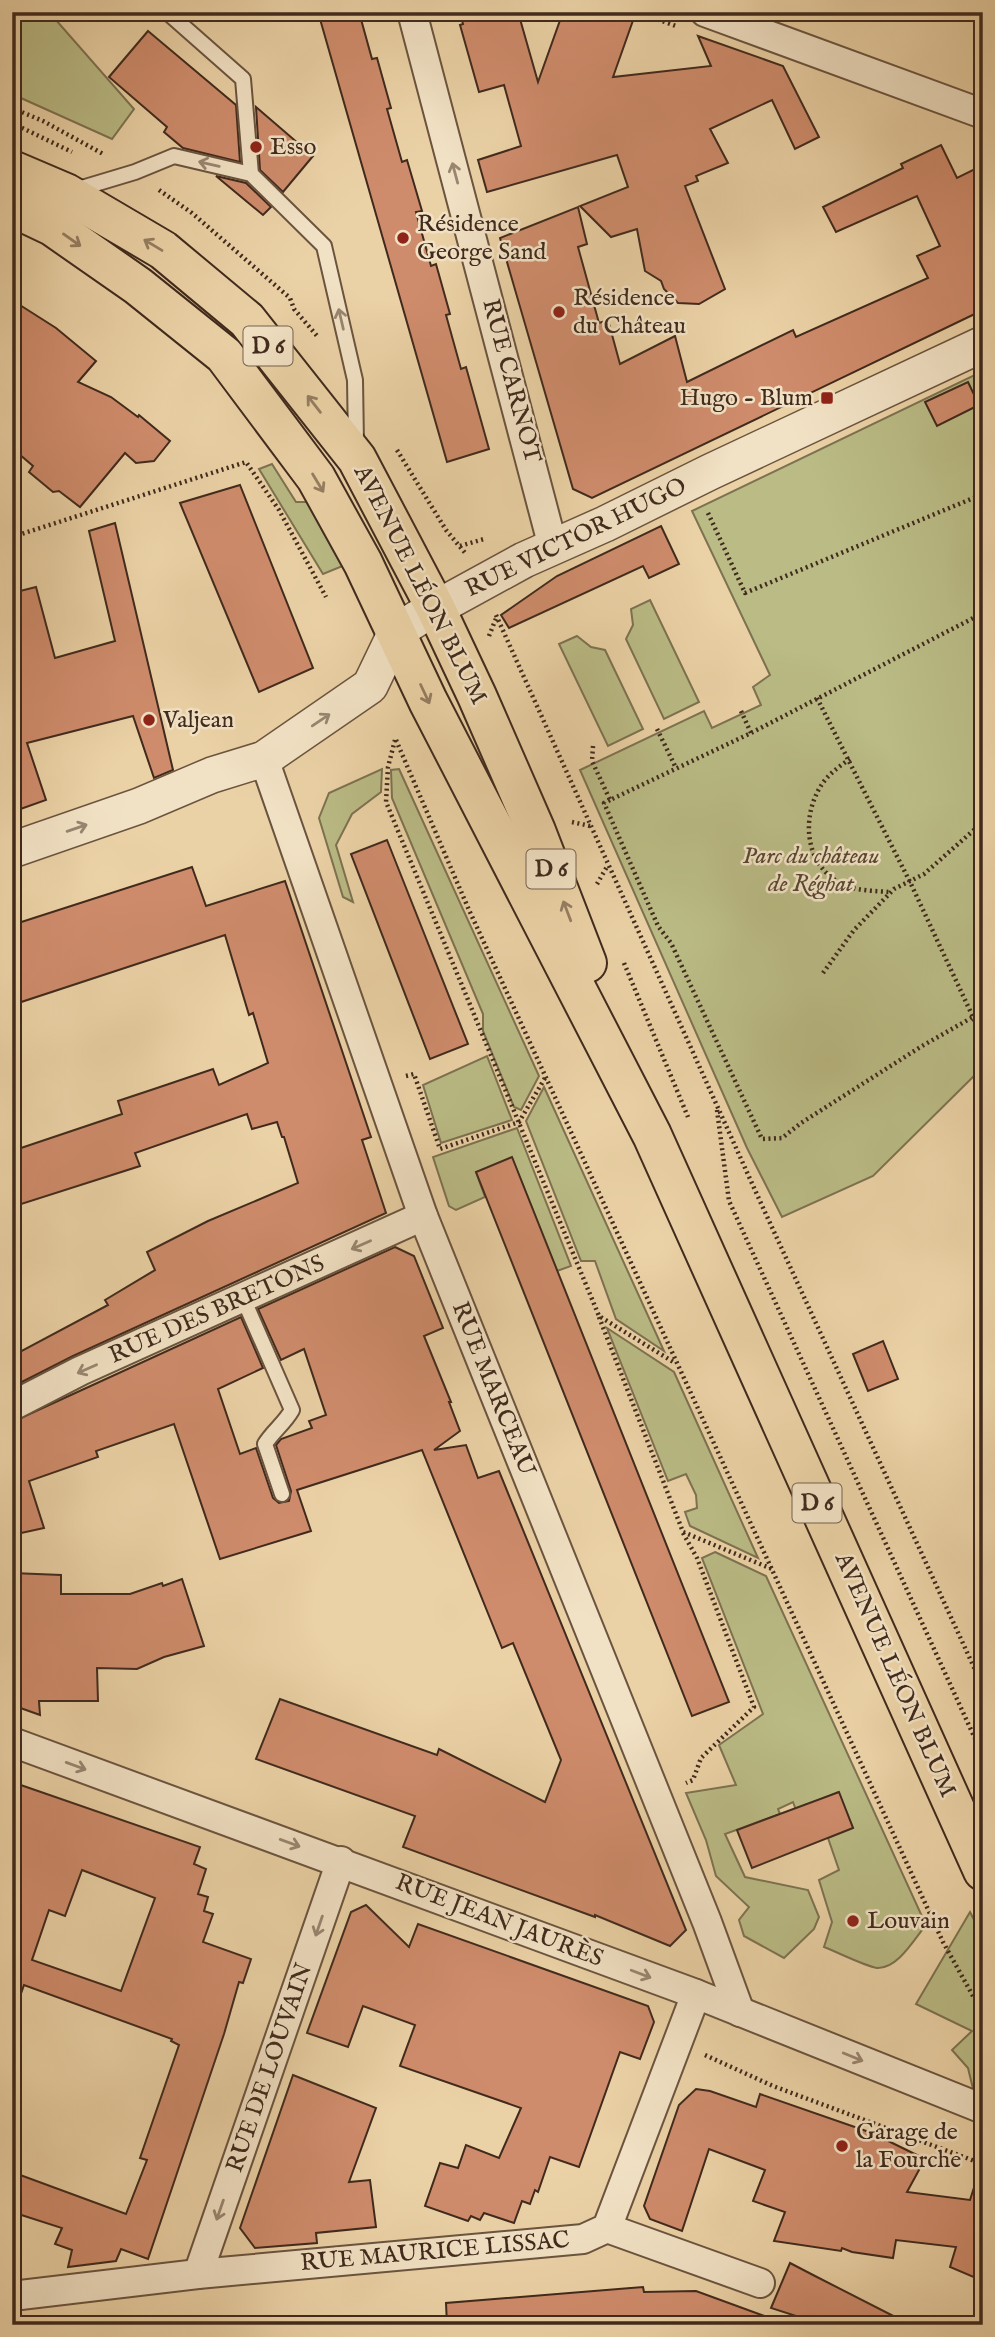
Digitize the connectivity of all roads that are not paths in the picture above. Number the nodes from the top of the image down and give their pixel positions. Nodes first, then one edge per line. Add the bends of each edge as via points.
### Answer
1 (412, 12) edge
2 (705, 12) edge
3 (168, 13) edge
4 (983, 114) edge
5 (12, 170) edge
6 (251, 174) junction
7 (66, 193) junction
8 (12, 207) edge
9 (983, 344) edge
10 (357, 459) junction
11 (554, 547) junction
12 (436, 609) junction
13 (397, 632) junction
14 (264, 759) junction
15 (12, 850) edge
16 (652, 1135) junction
17 (423, 1216) junction
18 (243, 1298) junction
19 (12, 1406) edge
20 (282, 1494) dead end
21 (12, 1742) edge
22 (341, 1861) junction
23 (983, 1871) edge
24 (696, 1994) junction
25 (740, 2011) junction
26 (983, 2109) edge
27 (607, 2228) junction
28 (198, 2274) junction
29 (760, 2283) dead end
30 (12, 2296) edge

11 -> 1 street, RUE CARNOT
2 - 4 street
3 - 6 lane via 243,79
5 - 7 main road, AVENUE LÉON BLUM / D 6
6 -> 7 lane via 174,156
10 -> 6 lane via 355,380 324,246
10 -> 7 main road, AVENUE LÉON BLUM / D 6 via 247,320 163,250
8 -> 13 main road, AVENUE LÉON BLUM / D 6 via 51,226 138,286 224,355 316,478
9 - 11 street, RUE VICTOR HUGO
10 - 12 main road, AVENUE LÉON BLUM / D 6
11 - 12 street, RUE VICTOR HUGO
12 - 13 street, RUE VICTOR HUGO
16 -> 12 main road, AVENUE LÉON BLUM / D 6 via 536,831
14 -> 13 street via 370,686
13 -> 16 main road, AVENUE LÉON BLUM / D 6 via 434,714
15 -> 14 street
14 - 17 street, RUE MARCEAU
16 - 23 main road, AVENUE LÉON BLUM / D 6
17 -> 18 street, RUE DES BRETONS
17 - 25 street, RUE MARCEAU
18 -> 19 street, RUE DES BRETONS
18 - 20 lane via 292,1410 265,1444
21 -> 22 street, RUE JEAN JAURÈS
22 -> 24 street, RUE JEAN JAURÈS
22 -> 28 street, RUE DE LOUVAIN
24 - 25 street, RUE JEAN JAURÈS
24 - 27 street
25 -> 26 street, RUE JEAN JAURÈS
27 - 28 street, RUE MAURICE LISSAC via 583,2239
27 - 29 street
28 - 30 street, RUE MAURICE LISSAC

